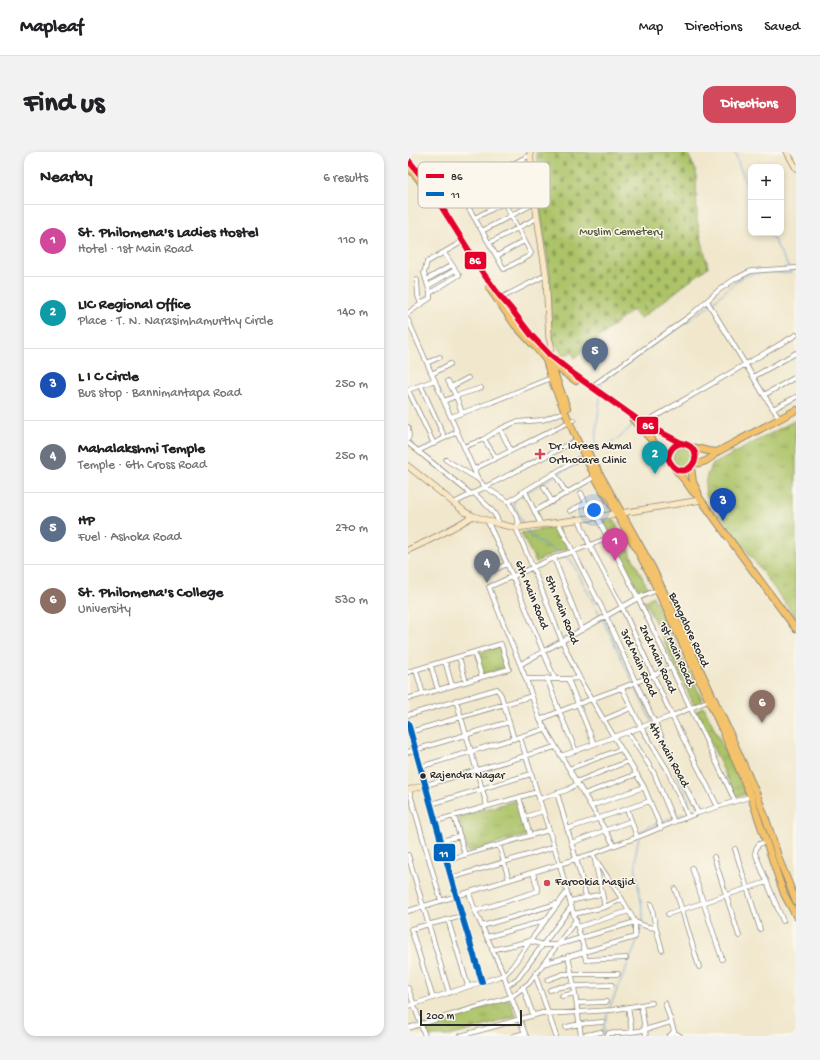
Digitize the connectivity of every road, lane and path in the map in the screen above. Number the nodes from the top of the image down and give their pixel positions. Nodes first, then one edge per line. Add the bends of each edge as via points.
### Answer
1 (787, 152) edge
2 (530, 154) edge
3 (408, 160) edge
4 (515, 162) edge
5 (795, 164) edge
6 (408, 167) edge
7 (418, 172) edge
8 (418, 179) edge
9 (438, 208) edge
10 (443, 208) edge
11 (469, 208) edge
12 (492, 208) edge
13 (506, 208) edge
14 (525, 208) edge
15 (536, 208) edge
16 (510, 216) junction
17 (475, 218) junction
18 (537, 218) junction
19 (517, 228) junction
20 (482, 231) junction
21 (524, 241) junction
22 (460, 243) junction
23 (489, 243) junction
24 (444, 253) junction
25 (497, 256) junction
26 (452, 265) junction
27 (794, 268) edge
28 (455, 270) junction
29 (546, 275) junction
30 (417, 280) dead end
31 (426, 280) junction
32 (428, 286) junction
33 (430, 293) junction
34 (501, 298) junction
35 (421, 304) junction
36 (709, 304) junction
37 (408, 313) edge
38 (408, 320) edge
39 (796, 335) edge
40 (796, 353) edge
41 (440, 357) dead end
42 (549, 360) junction
43 (427, 363) junction
44 (450, 364) dead end
45 (745, 364) junction
46 (432, 374) junction
47 (753, 377) junction
48 (796, 377) edge
49 (468, 378) dead end
50 (551, 378) junction
51 (435, 380) junction
52 (448, 381) dead end
53 (421, 386) junction
54 (451, 387) junction
55 (591, 387) junction
56 (481, 388) dead end
57 (408, 390) edge
58 (764, 395) junction
59 (456, 396) junction
60 (601, 396) junction
61 (796, 397) edge
62 (444, 401) junction
63 (773, 409) junction
64 (796, 410) edge
65 (567, 411) junction
66 (462, 413) junction
67 (451, 417) junction
68 (780, 419) junction
69 (572, 421) junction
70 (638, 421) junction
71 (408, 427) edge
72 (500, 429) junction
73 (457, 432) junction
74 (445, 438) junction
75 (408, 439) edge
76 (484, 440) junction
77 (577, 440) junction
78 (681, 443) junction
79 (408, 444) edge
80 (434, 444) junction
81 (692, 446) junction
82 (464, 447) junction
83 (418, 451) junction
84 (511, 451) junction
85 (585, 451) junction
86 (717, 452) junction
87 (496, 458) junction
88 (668, 458) junction
89 (578, 459) dead end
90 (446, 460) dead end
91 (702, 463) junction
92 (671, 465) junction
93 (408, 466) edge
94 (692, 466) junction
95 (474, 469) junction
96 (554, 473) junction
97 (597, 476) junction
98 (692, 478) junction
99 (478, 479) junction
100 (485, 487) junction
101 (544, 487) dead end
102 (526, 492) junction
103 (581, 493) dead end
104 (472, 494) junction
105 (567, 494) junction
106 (700, 498) junction
107 (509, 502) junction
108 (552, 502) junction
109 (586, 503) junction
110 (454, 504) junction
111 (570, 511) dead end
112 (535, 512) junction
113 (619, 513) junction
114 (473, 516) junction
115 (595, 517) junction
116 (579, 519) junction
117 (486, 520) junction
118 (558, 522) junction
119 (499, 524) junction
120 (541, 524) junction
121 (519, 528) junction
122 (608, 538) junction
123 (590, 546) junction
124 (408, 550) edge
125 (572, 552) junction
126 (556, 557) junction
127 (507, 564) junction
128 (533, 568) junction
129 (490, 572) dead end
130 (514, 577) junction
131 (657, 590) junction
132 (638, 598) junction
133 (622, 607) junction
134 (606, 616) junction
135 (796, 629) edge
136 (582, 630) junction
137 (562, 641) junction
138 (474, 652) junction
139 (543, 652) junction
140 (459, 657) junction
141 (445, 661) junction
142 (521, 664) junction
143 (431, 666) junction
144 (671, 667) junction
145 (416, 670) junction
146 (408, 672) edge
147 (654, 676) junction
148 (482, 677) junction
149 (547, 678) junction
150 (579, 678) junction
151 (526, 679) junction
152 (555, 679) junction
153 (568, 679) junction
154 (466, 682) junction
155 (636, 683) junction
156 (452, 686) junction
157 (622, 688) junction
158 (438, 690) junction
159 (423, 694) junction
160 (532, 696) junction
161 (408, 698) edge
162 (591, 698) junction
163 (456, 700) junction
164 (711, 700) junction
165 (504, 704) junction
166 (578, 704) junction
167 (631, 708) junction
168 (691, 709) junction
169 (559, 711) junction
170 (408, 715) edge
171 (672, 716) junction
172 (461, 717) junction
173 (540, 720) junction
174 (603, 720) junction
175 (509, 722) junction
176 (408, 723) edge
177 (653, 723) junction
178 (641, 727) junction
179 (545, 729) junction
180 (410, 732) junction
181 (628, 732) junction
182 (466, 735) junction
183 (520, 737) junction
184 (614, 737) junction
185 (514, 739) junction
186 (594, 744) junction
187 (556, 747) junction
188 (621, 749) junction
189 (416, 750) junction
190 (576, 751) junction
191 (408, 752) edge
192 (471, 752) junction
193 (526, 756) junction
194 (561, 756) junction
195 (629, 761) junction
196 (420, 767) junction
197 (569, 769) junction
198 (477, 770) junction
199 (531, 774) junction
200 (637, 774) junction
201 (577, 783) junction
202 (426, 785) junction
203 (644, 787) junction
204 (482, 789) junction
205 (409, 790) edge
206 (537, 792) junction
207 (557, 793) junction
208 (584, 794) junction
209 (754, 796) junction
210 (519, 797) junction
211 (539, 799) junction
212 (650, 801) junction
213 (735, 801) junction
214 (431, 804) junction
215 (487, 806) junction
216 (591, 806) junction
217 (718, 807) junction
218 (627, 809) junction
219 (543, 812) junction
220 (698, 813) junction
221 (687, 814) junction
222 (454, 816) junction
223 (525, 817) junction
224 (598, 818) junction
225 (436, 821) junction
226 (631, 821) junction
227 (674, 821) junction
228 (661, 827) junction
229 (567, 829) junction
230 (549, 830) junction
231 (606, 831) junction
232 (530, 835) junction
233 (460, 836) junction
234 (637, 837) junction
235 (441, 841) junction
236 (767, 842) junction
237 (571, 843) junction
238 (499, 845) junction
239 (614, 845) junction
240 (554, 847) junction
241 (735, 849) dead end
242 (408, 855) edge
243 (465, 855) junction
244 (593, 856) junction
245 (714, 857) dead end
246 (446, 860) junction
247 (576, 860) junction
248 (504, 862) junction
249 (560, 864) junction
250 (692, 868) dead end
251 (533, 873) junction
252 (451, 878) junction
253 (509, 880) junction
254 (767, 882) junction
255 (747, 888) junction
256 (674, 889) dead end
257 (567, 892) junction
258 (469, 893) junction
259 (602, 894) junction
260 (726, 895) junction
261 (457, 897) junction
262 (586, 897) junction
263 (622, 899) junction
264 (441, 901) junction
265 (570, 901) junction
266 (796, 901) edge
267 (704, 903) junction
268 (557, 904) junction
269 (651, 904) dead end
270 (424, 906) junction
271 (571, 907) junction
272 (605, 907) junction
273 (682, 910) junction
274 (408, 911) edge
275 (475, 911) junction
276 (629, 911) junction
277 (574, 914) junction
278 (668, 914) dead end
279 (462, 916) junction
280 (796, 916) edge
281 (448, 920) junction
282 (576, 920) junction
283 (545, 921) junction
284 (783, 921) dead end
285 (638, 923) junction
286 (429, 924) junction
287 (482, 926) junction
288 (578, 927) junction
289 (656, 928) junction
290 (760, 929) dead end
291 (738, 936) dead end
292 (487, 937) junction
293 (581, 938) junction
294 (530, 941) junction
295 (544, 945) junction
296 (557, 945) junction
297 (492, 950) junction
298 (662, 950) dead end
299 (585, 952) junction
300 (568, 956) junction
301 (626, 958) dead end
302 (722, 959) dead end
303 (543, 964) junction
304 (699, 967) dead end
305 (535, 974) junction
306 (572, 974) junction
307 (618, 974) dead end
308 (504, 975) junction
309 (546, 980) dead end
310 (482, 982) junction
311 (574, 985) junction
312 (468, 986) junction
313 (507, 986) junction
314 (612, 986) dead end
315 (523, 987) junction
316 (408, 988) edge
317 (550, 990) dead end
318 (449, 993) junction
319 (575, 993) junction
320 (562, 996) dead end
321 (511, 997) junction
322 (434, 998) junction
323 (606, 1002) dead end
324 (577, 1003) junction
325 (652, 1003) dead end
326 (665, 1003) dead end
327 (414, 1004) junction
328 (641, 1005) junction
329 (408, 1006) edge
330 (628, 1007) junction
331 (578, 1012) junction
332 (548, 1013) junction
333 (533, 1015) junction
334 (520, 1019) junction
335 (602, 1022) dead end
336 (671, 1022) junction
337 (421, 1023) junction
338 (580, 1024) junction
339 (566, 1027) dead end
340 (408, 1028) edge
341 (645, 1030) junction
342 (601, 1032) dead end
343 (673, 1032) junction
344 (633, 1033) edge
345 (525, 1034) edge
346 (425, 1036) edge
347 (460, 1036) edge
348 (514, 1036) edge
349 (556, 1036) edge
350 (581, 1036) edge
351 (607, 1036) edge
352 (646, 1036) edge
353 (669, 1036) edge
354 (680, 1036) edge

1 - 5 street
2 - 4 street
3 - 7 main road
6 - 8 main road, Bangalore Road
9 - 22 main road, Bangalore Road
10 - 34 main road
11 - 17 street
12 - 17 street
13 - 16 street
14 - 16 street
15 - 18 street
16 - 19 street
16 - 20 street
17 - 20 street
18 - 19 street
18 - 29 street
19 - 21 street
19 - 23 street
20 - 23 street
21 - 25 street
21 - 25 street via 531,253 530,256 504,269
22 - 24 street
22 - 42 main road, Bangalore Road via 497,301
23 - 25 street
24 - 26 street
24 - 31 street via 427,262 424,273
26 - 28 street
26 - 31 street
27 - 36 street via 749,272 719,290
28 - 32 street
28 - 33 street via 459,275
29 - 34 street
29 - 42 street via 551,345
30 - 35 street
31 - 32 street
32 - 33 street
33 - 35 street via 430,298
34 - 42 main road
35 - 37 street
36 - 45 street
36 - 55 street
38 - 43 street
39 - 45 street
40 - 47 street
41 - 43 street
42 - 50 main road, Bangalore Road
42 - 55 main road
42 - 60 main road, Bangalore Road
42 - 65 main road, Bangalore Road
43 - 46 street
44 - 46 street
45 - 47 street
45 - 70 street
46 - 51 street
47 - 58 street
48 - 58 street
49 - 54 street
50 - 65 main road, Bangalore Road
50 - 66 street
51 - 53 street
51 - 62 street
52 - 54 street
53 - 57 street
53 - 74 street
54 - 59 street
55 - 60 main road
56 - 59 street
57 - 80 street
58 - 63 street
59 - 62 street
59 - 66 street
60 - 70 main road
61 - 63 street
62 - 67 street
63 - 68 street
64 - 68 main road
65 - 69 main road, Bangalore Road
65 - 72 street via 542,420 516,422
66 - 67 street
67 - 73 street
68 - 86 main road
69 - 77 main road, Bangalore Road
69 - 84 street
69 - 85 main road, Bangalore Road
70 - 78 main road
70 - 88 main road
71 - 75 street
72 - 76 street
72 - 84 street
73 - 74 street
73 - 82 street
74 - 80 street
76 - 82 street
76 - 87 street
77 - 85 main road, Bangalore Road
77 - 100 street
78 - 81 main road
78 - 88 main road via 672,448
79 - 83 street
80 - 83 street
81 - 86 main road
81 - 94 main road via 696,455
82 - 95 street
83 - 104 street
84 - 87 street
85 - 97 main road, Bangalore Road
86 - 91 main road
87 - 95 street
88 - 92 main road
89 - 96 street
90 - 99 street
91 - 94 main road
91 - 98 main road via 694,471
92 - 94 main road via 679,470
92 - 106 main road
93 - 110 street
94 - 98 main road
95 - 99 street
96 - 102 street
96 - 105 street
97 - 105 street
97 - 113 main road, Bangalore Road
98 - 106 main road
99 - 100 street
100 - 104 street
100 - 107 street
101 - 108 street
102 - 107 street
102 - 112 street
103 - 109 street, 1st Main Road
104 - 110 street
104 - 119 street via 495,514
105 - 108 street
106 - 113 street
106 - 135 main road
107 - 121 street, 5th Main Road via 519,522
108 - 112 street
109 - 111 street
109 - 115 street, 1st Main Road
110 - 114 street
112 - 120 street
113 - 115 street
113 - 131 main road, Bangalore Road
113 - 164 main road, Bangalore Road via 656,576
114 - 117 street
114 - 124 street
115 - 116 street
115 - 122 street, 1st Main Road
116 - 118 street
116 - 123 street, 2nd Main Road
117 - 119 street
117 - 127 street, 6th Main Road
118 - 120 street
118 - 125 street, 3rd Main Road
119 - 121 street
120 - 121 street
121 - 128 street, 5th Main Road
122 - 123 street
122 - 132 street, 1st Main Road
123 - 125 street
123 - 133 street, 2nd Main Road
125 - 126 street
125 - 134 street, 3rd Main Road
126 - 128 street
126 - 136 street
127 - 129 street
127 - 130 street, 6th Main Road
128 - 130 street
128 - 137 street, 5th Main Road
130 - 139 street, 6th Main Road
130 - 142 street via 490,588
131 - 132 street
131 - 164 main road, Bangalore Road
132 - 133 street
132 - 144 street, 1st Main Road
133 - 134 street
133 - 147 street, 2nd Main Road
134 - 136 street
134 - 155 street, 3rd Main Road
136 - 137 street
137 - 139 street
137 - 150 street, 5th Main Road
138 - 140 street
138 - 148 street
138 - 148 street via 501,644 509,669
139 - 142 street
139 - 152 street, 6th Main Road
140 - 141 street
140 - 154 street
141 - 143 street
141 - 156 street
142 - 151 street
143 - 145 street
143 - 158 street
144 - 147 street
144 - 168 street, 1st Main Road
145 - 146 street
145 - 159 street
147 - 155 street
147 - 171 street, 2nd Main Road
148 - 154 street
149 - 151 street
149 - 152 street
149 - 169 street
150 - 153 street
150 - 162 street, 5th Main Road
151 - 160 street
152 - 153 street
153 - 166 street
154 - 156 street
155 - 157 street
155 - 177 street, 3rd Main Road
156 - 158 street
157 - 162 street
157 - 167 street, 4th Main Road
158 - 159 street
159 - 161 street
160 - 165 street
160 - 173 street
162 - 166 street
162 - 174 street
163 - 165 street via 497,689
163 - 170 street
163 - 172 street
164 - 168 street
164 - 209 main road, Bangalore Road via 727,727
165 - 172 street
165 - 175 street
166 - 169 street
166 - 186 street
167 - 174 street
167 - 178 street, 4th Main Road
168 - 171 street
168 - 213 street, 1st Main Road
169 - 173 street
169 - 190 street
171 - 177 street
171 - 217 street, 2nd Main Road
172 - 180 street
172 - 182 street
173 - 179 street
174 - 184 street
175 - 182 street
175 - 185 street
176 - 180 street
177 - 178 street
177 - 220 street, 3rd Main Road
178 - 181 street
178 - 221 street, 4th Main Road via 667,769
179 - 183 street
179 - 187 street
180 - 189 street
181 - 184 street
181 - 227 street via 654,773
182 - 189 street
182 - 192 street
183 - 185 street
183 - 193 street
184 - 186 street
184 - 188 street
185 - 192 street
186 - 190 street
187 - 193 street
187 - 194 street
188 - 195 street
188 - 197 street
189 - 191 street
189 - 196 street
190 - 194 street
192 - 196 street
192 - 198 street
193 - 198 street
193 - 199 street
194 - 197 street
195 - 200 street
195 - 201 street
196 - 202 street
197 - 201 street
198 - 202 street
198 - 204 street
199 - 204 street
199 - 206 street
200 - 203 street
200 - 208 street
201 - 207 street
201 - 208 street
202 - 205 street
202 - 214 street
203 - 212 street
203 - 216 street
204 - 214 street
204 - 215 street
205 - 264 street
206 - 210 street
206 - 211 street
207 - 211 street
207 - 229 street
208 - 216 street
209 - 213 street
209 - 236 main road, Bangalore Road
209 - 266 main road, Bangalore Road via 767,822
210 - 215 street
210 - 223 street
211 - 219 street
212 - 218 street
212 - 228 street
213 - 217 street
214 - 225 street
215 - 222 street
216 - 224 street
217 - 220 street
218 - 224 street
218 - 226 street
219 - 223 street
219 - 230 street
220 - 221 street
221 - 227 street
222 - 225 street
222 - 233 street
223 - 232 street
224 - 229 street
224 - 231 street
225 - 235 street
226 - 231 street
226 - 234 street
227 - 228 street
228 - 234 street
229 - 237 street
230 - 232 street
230 - 240 street
231 - 237 street
231 - 239 street
232 - 238 street
233 - 235 street
233 - 243 street
234 - 239 street
235 - 246 street
236 - 254 street via 760,843 755,853
236 - 280 main road, Bangalore Road via 784,894
237 - 247 street
238 - 243 street
238 - 248 street
239 - 244 street
240 - 248 street
240 - 249 street
241 - 255 street
242 - 270 street
243 - 246 street
244 - 247 street
244 - 259 street
244 - 263 street
245 - 260 street
246 - 252 street
247 - 249 street
247 - 262 street
248 - 252 street
248 - 253 street
249 - 251 street
249 - 257 street
250 - 267 street
251 - 253 street
251 - 275 street via 538,891
252 - 261 street
253 - 258 street
254 - 255 street
254 - 284 street
255 - 260 street
255 - 290 street
256 - 273 street
257 - 265 street
257 - 268 street
258 - 261 street
258 - 275 street
259 - 262 street
259 - 272 street
260 - 267 street
260 - 291 street
261 - 264 street
261 - 279 street
262 - 265 street
263 - 272 street
263 - 276 street
264 - 270 street
265 - 271 street
267 - 273 street
267 - 302 street
268 - 283 street
268 - 287 street
269 - 289 street
270 - 274 street
270 - 286 street
271 - 277 street
271 - 295 street
272 - 277 street
273 - 278 street
273 - 304 street
275 - 287 street
276 - 285 street
276 - 288 street
277 - 282 street
279 - 281 street
279 - 310 street
281 - 286 street
281 - 312 street
282 - 288 street
282 - 296 street
283 - 292 street
283 - 294 street
285 - 289 street
285 - 293 street
285 - 299 street via 635,937
286 - 318 street
286 - 322 street via 411,929
287 - 292 street
288 - 293 street
289 - 298 street
292 - 297 street
293 - 296 street
293 - 299 street
294 - 295 street
294 - 297 street
294 - 308 street
295 - 296 street
295 - 313 street via 518,978
296 - 303 street
297 - 308 street
299 - 300 street
299 - 301 street via 586,960
300 - 303 street
300 - 306 street
303 - 305 street
305 - 315 street
305 - 332 street
306 - 307 street
306 - 309 street via 563,974
306 - 311 street
308 - 310 street
308 - 313 street
310 - 312 street
311 - 314 street
311 - 317 street
311 - 319 street
312 - 318 street
313 - 321 street
315 - 321 street
315 - 333 street
316 - 327 street
318 - 322 street
319 - 320 street
319 - 324 street
321 - 334 street
321 - 337 street
322 - 327 street
323 - 324 street
324 - 331 street
325 - 328 street
326 - 336 street
327 - 329 street
327 - 337 street
328 - 330 street
328 - 341 street
330 - 331 street
330 - 344 street
331 - 332 street
331 - 338 street
332 - 333 street
332 - 349 street
333 - 334 street
334 - 345 street
334 - 347 street
335 - 338 street
336 - 341 street
336 - 343 street
337 - 340 street
337 - 346 street
338 - 339 street
338 - 350 street
341 - 344 street
341 - 352 street
342 - 350 street
343 - 353 street
343 - 354 street
344 - 351 street
345 - 348 street

